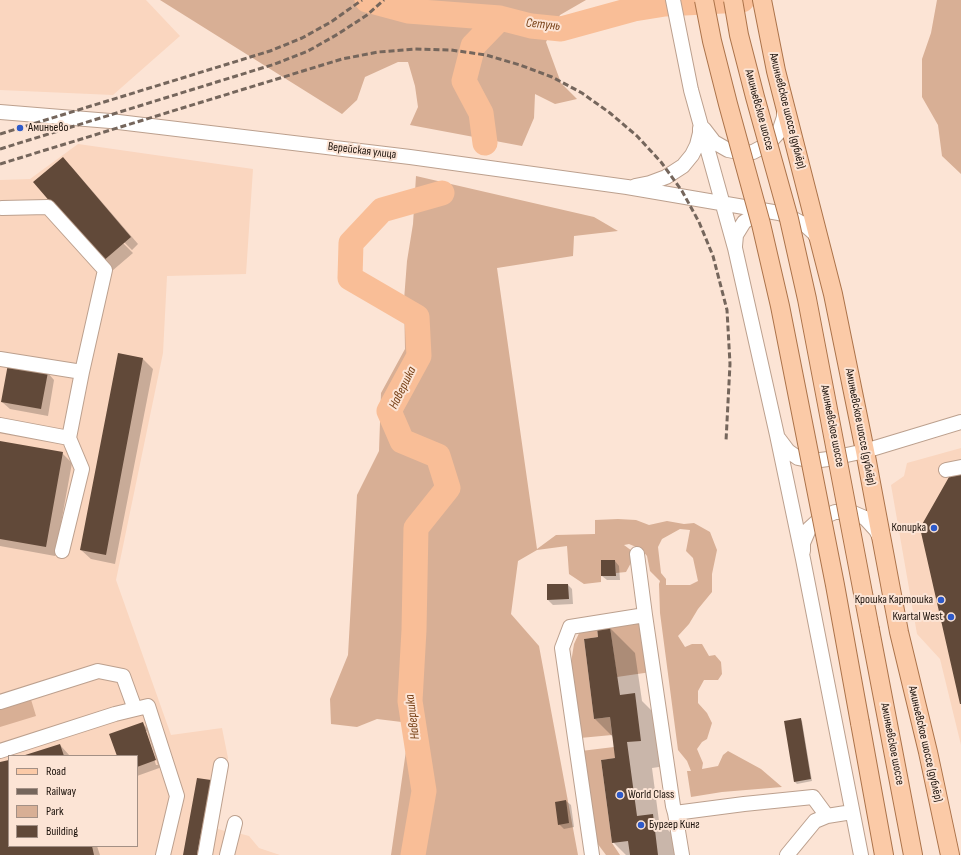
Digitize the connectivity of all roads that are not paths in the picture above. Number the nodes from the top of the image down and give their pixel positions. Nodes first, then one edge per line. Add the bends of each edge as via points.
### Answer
1 (673, 0) edge
2 (704, 0) edge
3 (733, 0) edge
4 (762, 0) edge
5 (783, 100) junction
6 (0, 112) edge
7 (700, 122) junction
8 (627, 187) junction
9 (722, 203) junction
10 (2, 208) dead end
11 (770, 212) junction
12 (821, 243) junction
13 (735, 248) junction
14 (0, 358) edge
15 (82, 372) junction
16 (961, 422) edge
17 (0, 425) edge
18 (777, 435) junction
19 (69, 438) junction
20 (865, 451) junction
21 (961, 467) edge
22 (946, 470) dead end
23 (882, 544) junction
24 (62, 551) dead end
25 (637, 554) dead end
26 (803, 559) junction
27 (645, 616) junction
28 (0, 702) edge
29 (135, 709) junction
30 (0, 751) edge
31 (221, 765) dead end
32 (852, 812) junction
33 (675, 813) junction
34 (827, 816) junction
35 (235, 823) dead end
36 (163, 855) edge
37 (205, 855) edge
38 (227, 855) edge
39 (592, 855) edge
40 (682, 855) edge
41 (787, 855) edge
42 (861, 855) edge
43 (884, 855) edge
44 (913, 855) edge
45 (950, 855) edge

1 - 7 street via 684,61
2 - 43 main road, bridge via 712,42 762,224 780,306 835,585
3 - 44 main road, Аминьевское шоссе, bridge via 744,55 789,219 807,299
4 - 5 main road, Аминьевское шоссе (дублёр)
5 - 7 street via 784,117 779,132 768,144 753,152 736,152 720,147 708,136
5 - 12 main road, Аминьевское шоссе (дублёр)
6 - 8 street, Верейская улица via 110,121 410,157
7 - 8 street via 697,145 683,166 666,177
7 - 9 street
8 - 9 street, Верейская улица
9 - 11 street, Верейская улица
9 - 13 street
10 - 15 street via 48,207 105,270
11 - 12 street, Верейская улица via 790,217 805,225
11 - 13 street via 756,214 744,222 736,235
12 - 20 main road, Аминьевское шоссе (дублёр)
13 - 18 street
14 - 15 street
15 - 19 street
16 - 20 street
17 - 19 street
18 - 20 street via 788,452 798,458 813,461
18 - 26 street
19 - 24 street via 82,469
20 - 23 main road, Аминьевское шоссе (дублёр)
21 - 22 street
23 - 26 street via 876,530 865,518 851,512 835,512 821,518 810,529 803,543
23 - 45 main road, Аминьевское шоссе (дублёр) via 899,632
25 - 27 street
26 - 32 street
27 - 33 street
27 - 39 street via 570,627 562,648
28 - 29 street via 98,671 123,676
29 - 30 street
29 - 36 street via 148,706 177,796
31 - 37 street
32 - 34 street
32 - 42 street
33 - 34 street via 813,797
33 - 40 street
34 - 41 street via 815,821
35 - 38 street

